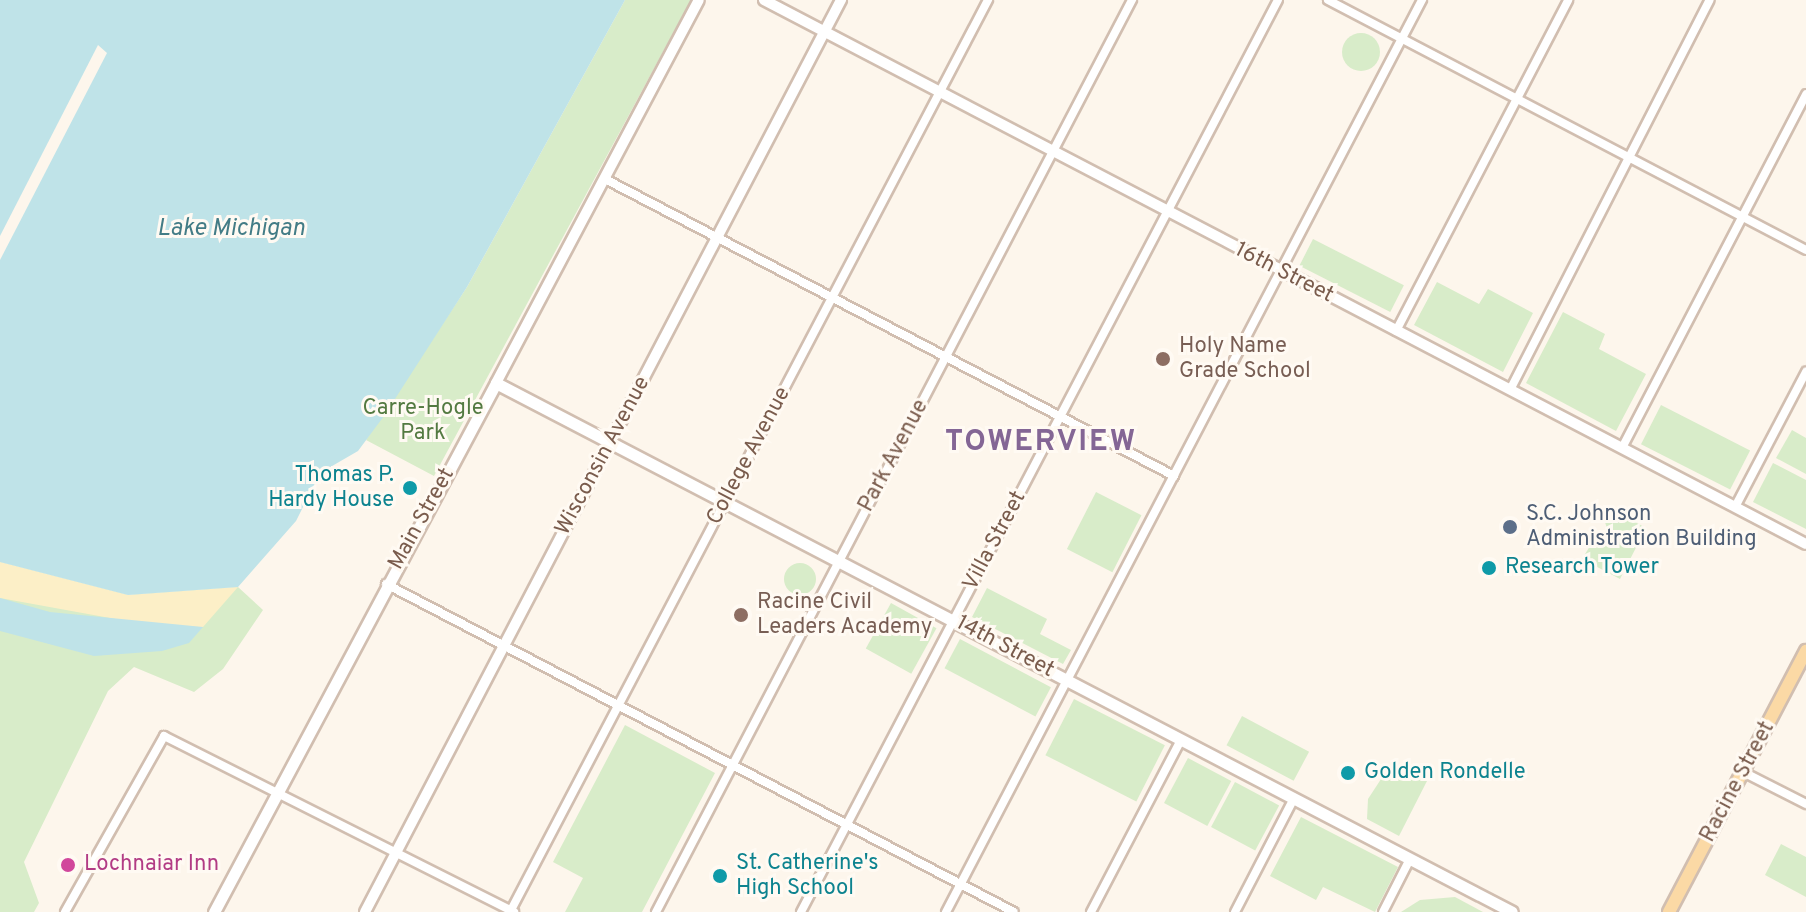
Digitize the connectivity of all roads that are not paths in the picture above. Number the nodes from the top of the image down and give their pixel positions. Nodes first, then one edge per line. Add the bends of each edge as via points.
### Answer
1 (699, 0) edge
2 (764, 0) edge
3 (841, 0) edge
4 (988, 0) edge
5 (1132, 0) edge
6 (1278, 0) edge
7 (1328, 0) edge
8 (1422, 0) edge
9 (1568, 0) edge
10 (1710, 0) edge
11 (825, 32) junction
12 (1402, 38) junction
13 (942, 93) junction
14 (1806, 94) edge
15 (1517, 99) junction
16 (1053, 151) junction
17 (1628, 157) junction
18 (605, 179) junction
19 (1167, 212) junction
20 (1742, 216) junction
21 (718, 236) junction
22 (1806, 250) edge
23 (1282, 271) junction
24 (832, 296) junction
25 (1396, 331) junction
26 (946, 356) junction
27 (1806, 372) edge
28 (496, 383) junction
29 (1510, 390) junction
30 (1060, 415) junction
31 (611, 441) junction
32 (1622, 448) junction
33 (1174, 476) junction
34 (725, 501) junction
35 (1735, 507) junction
36 (1806, 544) edge
37 (839, 560) junction
38 (386, 584) junction
39 (953, 620) junction
40 (504, 646) junction
41 (1804, 656) edge
42 (1067, 679) junction
43 (618, 707) junction
44 (1181, 740) junction
45 (732, 765) junction
46 (1743, 772) junction
47 (278, 791) junction
48 (1294, 798) junction
49 (1806, 804) edge
50 (846, 824) junction
51 (397, 850) junction
52 (1410, 859) junction
53 (961, 884) junction
54 (512, 911) edge
55 (1672, 911) edge
56 (65, 912) edge
57 (214, 912) edge
58 (365, 912) edge
59 (656, 912) edge
60 (801, 912) edge
61 (946, 912) edge
62 (1014, 912) edge
63 (1091, 912) edge
64 (1235, 912) edge
65 (1383, 912) edge
66 (1512, 912) edge

1 - 18 street, Main Street
2 - 11 street, 16th Street
3 - 11 street, Wisconsin Avenue
4 - 13 street, College Avenue
5 - 16 street, Park Avenue
6 - 19 street, Villa Street
7 - 12 street
8 - 12 street
9 - 15 street
10 - 17 street
11 - 13 street, 16th Street
11 - 21 street, Wisconsin Avenue
12 - 15 street
12 - 23 street
13 - 16 street, 16th Street
13 - 24 street, College Avenue
14 - 20 street
15 - 17 street
15 - 25 street
16 - 19 street, 16th Street
16 - 26 street, Park Avenue
17 - 20 street
17 - 29 street
18 - 21 street
18 - 28 street, Main Street
19 - 23 street, 16th Street
19 - 30 street, Villa Street
20 - 22 street
20 - 32 street
21 - 24 street
21 - 31 street, Wisconsin Avenue
23 - 25 street, 16th Street
23 - 33 street
24 - 26 street
24 - 34 street, College Avenue
25 - 29 street, 16th Street
26 - 30 street
26 - 37 street, Park Avenue
27 - 35 street
28 - 31 main road, 14th Street
28 - 38 main road, Main Street
29 - 32 street, 16th Street
30 - 33 street
30 - 39 street, Villa Street
31 - 34 main road, 14th Street
31 - 40 street, Wisconsin Avenue
32 - 35 street, 16th Street
33 - 42 street
34 - 37 main road, 14th Street
34 - 43 street, College Avenue
35 - 36 street, 16th Street
37 - 39 main road, 14th Street
37 - 45 street, Park Avenue
38 - 40 street
38 - 47 main road, Main Street
39 - 42 main road, 14th Street
39 - 50 street, Villa Street
40 - 43 street
40 - 51 street, Wisconsin Avenue
41 - 46 main road, Racine Street
42 - 44 main road, 14th Street
42 - 53 street
43 - 45 street
43 - 54 street, College Avenue
44 - 48 main road, 14th Street
44 - 63 street
45 - 50 street
45 - 59 street, Park Avenue
46 - 49 street
46 - 55 main road, Racine Street
47 - 51 street
47 - 56 street via 164,736
47 - 57 main road, Main Street
48 - 52 main road, 14th Street
48 - 64 street
50 - 53 street
50 - 60 street, Villa Street
51 - 54 street
51 - 58 street, Wisconsin Avenue
52 - 65 street
52 - 66 main road, 14th Street
53 - 61 street
53 - 62 street

